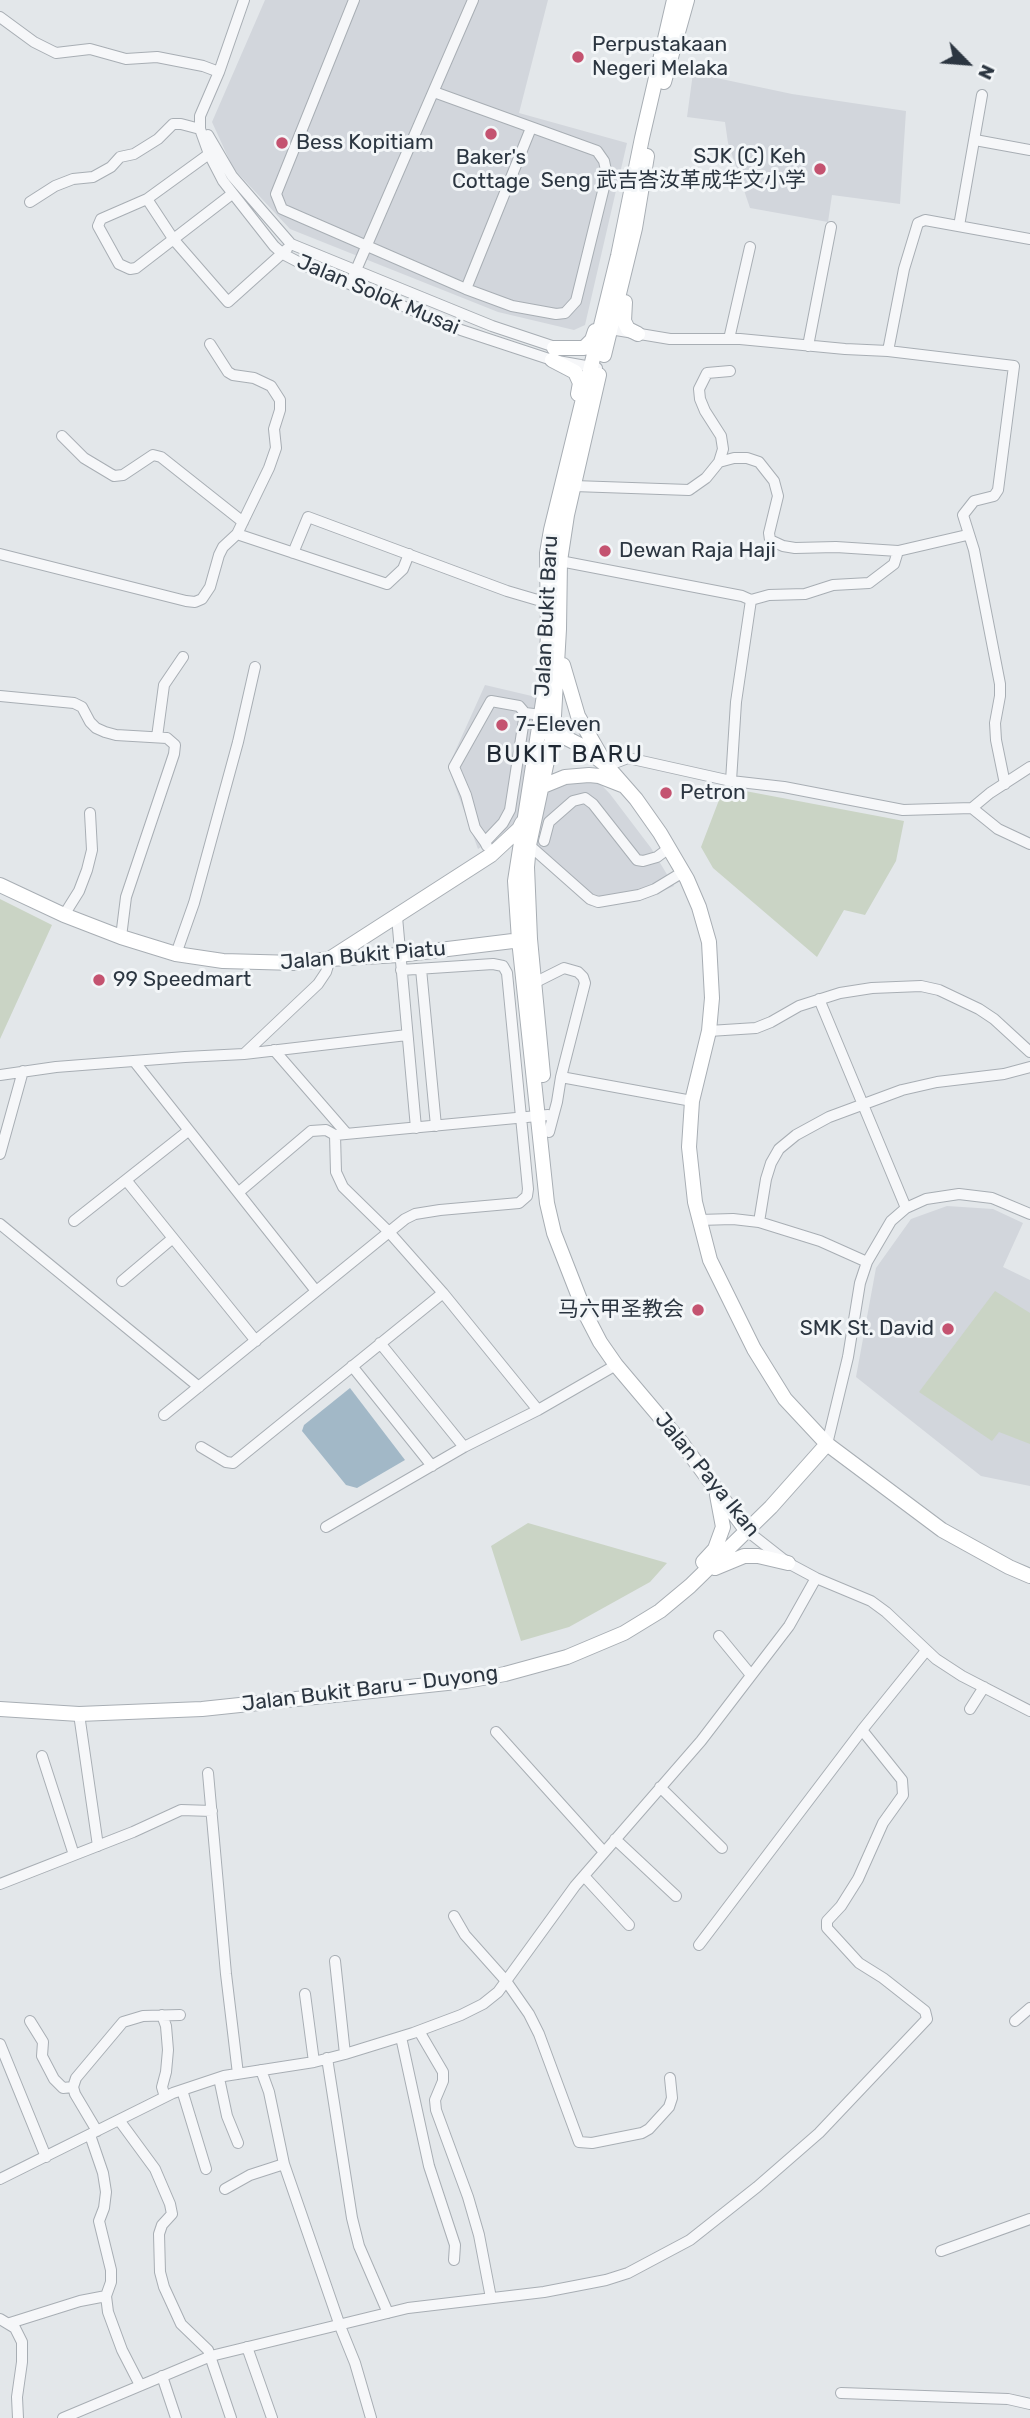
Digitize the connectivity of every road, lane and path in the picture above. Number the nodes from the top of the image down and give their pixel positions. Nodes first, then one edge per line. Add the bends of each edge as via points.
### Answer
1 (244, 0) edge
2 (354, 0) edge
3 (473, 0) edge
4 (674, 0) edge
5 (687, 0) edge
6 (0, 18) edge
7 (219, 72) junction
8 (434, 92) junction
9 (982, 95) dead end
10 (200, 116) junction
11 (531, 128) junction
12 (200, 129) junction
13 (975, 140) junction
14 (1030, 150) edge
15 (209, 154) junction
16 (232, 194) junction
17 (147, 199) junction
18 (30, 202) dead end
19 (639, 204) junction
20 (624, 221) junction
21 (959, 226) junction
22 (831, 227) dead end
23 (1030, 239) edge
24 (174, 240) junction
25 (291, 244) junction
26 (365, 247) junction
27 (750, 247) dead end
28 (283, 254) junction
29 (355, 272) junction
30 (350, 285) junction
31 (466, 289) junction
32 (606, 329) junction
33 (638, 334) junction
34 (729, 339) junction
35 (210, 344) dead end
36 (808, 346) junction
37 (888, 351) junction
38 (553, 354) junction
39 (597, 363) junction
40 (730, 371) dead end
41 (62, 436) dead end
42 (719, 462) junction
43 (574, 486) junction
44 (558, 498) junction
45 (243, 522) junction
46 (237, 534) junction
47 (967, 535) junction
48 (898, 551) junction
49 (293, 553) junction
50 (0, 554) edge
51 (409, 554) junction
52 (560, 561) junction
53 (747, 598) junction
54 (553, 601) junction
55 (559, 629) junction
56 (183, 657) dead end
57 (255, 667) dead end
58 (0, 696) edge
59 (525, 713) junction
60 (542, 715) junction
61 (546, 732) junction
62 (157, 737) junction
63 (607, 766) junction
64 (1030, 767) edge
65 (731, 781) junction
66 (1005, 784) junction
67 (624, 785) junction
68 (542, 786) junction
69 (972, 808) junction
70 (90, 813) dead end
71 (524, 819) junction
72 (544, 841) dead end
73 (1030, 844) edge
74 (529, 845) junction
75 (488, 848) junction
76 (669, 848) junction
77 (683, 872) junction
78 (0, 885) edge
79 (64, 915) junction
80 (397, 917) junction
81 (121, 937) junction
82 (525, 940) junction
83 (176, 954) junction
84 (399, 955) junction
85 (330, 959) junction
86 (421, 969) junction
87 (401, 970) junction
88 (529, 985) junction
89 (819, 999) junction
90 (709, 1031) junction
91 (407, 1035) junction
92 (274, 1050) junction
93 (1030, 1052) edge
94 (244, 1054) junction
95 (134, 1061) junction
96 (1030, 1067) edge
97 (23, 1072) junction
98 (0, 1075) edge
99 (561, 1077) junction
100 (692, 1101) junction
101 (863, 1105) junction
102 (543, 1115) junction
103 (520, 1118) junction
104 (436, 1126) junction
105 (416, 1128) junction
106 (188, 1131) junction
107 (549, 1132) junction
108 (347, 1133) junction
109 (335, 1135) junction
110 (0, 1154) edge
111 (126, 1180) junction
112 (239, 1192) junction
113 (906, 1208) junction
114 (1030, 1214) edge
115 (699, 1220) junction
116 (74, 1221) dead end
117 (759, 1222) junction
118 (0, 1224) edge
119 (389, 1232) junction
120 (173, 1238) junction
121 (867, 1262) junction
122 (572, 1280) junction
123 (122, 1281) dead end
124 (316, 1291) junction
125 (443, 1293) junction
126 (256, 1341) junction
127 (380, 1343) junction
128 (616, 1365) junction
129 (352, 1366) junction
130 (199, 1387) junction
131 (537, 1410) junction
132 (164, 1415) dead end
133 (827, 1444) junction
134 (201, 1447) dead end
135 (464, 1447) junction
136 (432, 1466) junction
137 (713, 1483) junction
138 (326, 1527) dead end
139 (746, 1530) junction
140 (788, 1563) junction
141 (702, 1575) junction
142 (1030, 1576) edge
143 (816, 1578) junction
144 (660, 1611) junction
145 (719, 1636) dead end
146 (925, 1651) junction
147 (751, 1675) junction
148 (984, 1687) junction
149 (0, 1709) edge
150 (970, 1709) dead end
151 (1030, 1711) edge
152 (79, 1714) junction
153 (862, 1730) junction
154 (496, 1732) dead end
155 (42, 1756) dead end
156 (208, 1773) dead end
157 (660, 1787) junction
158 (212, 1811) junction
159 (615, 1839) junction
160 (98, 1846) junction
161 (722, 1849) dead end
162 (604, 1852) junction
163 (74, 1855) junction
164 (583, 1876) junction
165 (0, 1884) edge
166 (676, 1895) dead end
167 (454, 1916) dead end
168 (629, 1925) dead end
169 (699, 1945) dead end
170 (335, 1961) dead end
171 (506, 1982) junction
172 (305, 1994) dead end
173 (1030, 2008) edge
174 (162, 2015) junction
175 (180, 2015) dead end
176 (30, 2021) dead end
177 (1015, 2021) dead end
178 (419, 2031) junction
179 (401, 2037) junction
180 (0, 2044) edge
181 (345, 2054) junction
182 (327, 2058) junction
183 (314, 2062) junction
184 (261, 2070) junction
185 (238, 2074) junction
186 (219, 2078) junction
187 (670, 2078) dead end
188 (74, 2087) junction
189 (182, 2090) junction
190 (165, 2097) junction
191 (119, 2120) junction
192 (94, 2133) junction
193 (238, 2143) dead end
194 (46, 2157) junction
195 (284, 2164) junction
196 (206, 2169) dead end
197 (0, 2179) edge
198 (225, 2189) dead end
199 (1030, 2219) edge
200 (941, 2251) dead end
201 (454, 2260) dead end
202 (106, 2296) junction
203 (491, 2298) junction
204 (388, 2314) junction
205 (5, 2321) edge
206 (340, 2326) junction
207 (247, 2347) junction
208 (211, 2356) junction
209 (162, 2376) junction
210 (140, 2385) junction
211 (841, 2393) dead end
212 (1030, 2404) edge
213 (18, 2418) edge
214 (63, 2418) edge
215 (176, 2418) edge
216 (231, 2418) edge
217 (272, 2418) edge
218 (371, 2418) edge

1 - 7 street, Jalan Solok Musai
2 - 26 street via 276,194 282,209
3 - 8 street
4 - 20 main road, Jalan Bukit Baru
5 - 19 main road, Jalan Bukit Baru via 650,139
6 - 7 street via 56,53 90,49 125,59 181,60
7 - 10 street, Jalan Solok Musai
8 - 11 street
8 - 26 street
9 - 13 street
10 - 12 street, Jalan Solok Musai
10 - 25 street, Jalan Solok Musai via 232,176
11 - 31 street
11 - 31 street via 597,151 604,161 607,174 576,301 565,313 556,314 512,306
12 - 15 street, Jalan Solok Musai
12 - 18 street via 169,126 158,139 120,157 93,177 55,186
13 - 14 street
13 - 21 street
15 - 16 street, Jalan Solok Musai
15 - 17 street
16 - 24 street
16 - 28 street, Jalan Solok Musai
17 - 24 street
17 - 24 street via 103,218 97,226 119,264 136,268
19 - 32 main road, Jalan Bukit Baru
19 - 33 main road via 637,243 623,311 628,329
20 - 32 main road, Jalan Bukit Baru
20 - 38 main road via 592,340 584,348
21 - 23 street
21 - 37 street via 925,220 918,223
22 - 36 street
24 - 28 street via 228,302
25 - 28 street
25 - 29 street, Jalan Solok Musai
26 - 29 street
26 - 31 street
27 - 34 street
28 - 30 street, Jalan Solok Musai
29 - 30 street
29 - 38 street, Jalan Solok Musai
30 - 38 street, Jalan Solok Musai via 461,330
32 - 33 street
32 - 39 main road, Jalan Bukit Baru
33 - 34 street
34 - 36 street
35 - 45 street via 228,372 263,381 279,400 274,455
36 - 37 street
37 - 47 street via 1014,366 998,490 967,507 962,515
38 - 39 street, Jalan Solok Musai
38 - 44 main road via 575,372 580,383
39 - 43 main road, Jalan Bukit Baru
39 - 44 main road, Jalan Bukit Baru via 582,398
40 - 42 street via 707,373 699,389 705,411 721,436
41 - 45 street via 84,458 114,476 153,455 161,457
42 - 43 street via 689,490
42 - 48 street via 747,458 766,468 778,496 769,533 776,543 795,548
43 - 52 main road, Jalan Bukit Baru
44 - 54 main road, Jalan Bukit Baru via 547,553
45 - 46 street
46 - 49 street
46 - 50 street via 223,547 207,594 195,602
47 - 48 street
47 - 66 street via 1000,684 995,723
48 - 53 street via 894,564 869,583
49 - 51 street via 387,584 403,569
49 - 51 street via 308,517
51 - 54 street via 507,591
52 - 53 street
52 - 54 main road, Jalan Bukit Baru
53 - 65 street
54 - 55 main road, Jalan Bukit Baru
54 - 60 main road, Jalan Bukit Baru
55 - 61 main road, Jalan Bukit Baru
55 - 63 main road via 573,704
56 - 62 street via 164,685
57 - 83 street via 194,903
58 - 62 street via 74,702 105,732
59 - 60 street
59 - 75 street via 509,810
59 - 75 street via 519,706 491,701 454,768 475,828
60 - 61 main road, Jalan Bukit Baru
61 - 63 main road via 580,745
61 - 68 main road, Jalan Bukit Baru
61 - 71 main road, Jalan Bukit Baru
62 - 81 street via 171,740 176,749 126,897
63 - 65 street via 628,758
63 - 67 main road
64 - 66 street
65 - 69 street via 904,810
66 - 69 street
67 - 68 main road via 589,775 565,777
67 - 76 main road
68 - 74 main road, Jalan Bukit Baru
69 - 73 street via 998,829
70 - 79 street via 88,870
71 - 75 main road via 519,829
71 - 82 main road, Jalan Bukit Baru via 515,881
72 - 76 street via 550,822 573,801 585,798 637,859 657,857
74 - 77 street via 598,902 639,895
74 - 82 main road, Jalan Bukit Baru
75 - 80 main road
76 - 77 main road
77 - 90 main road via 709,942 713,973
78 - 79 main road, Jalan Bukit Piatu
79 - 81 main road, Jalan Bukit Piatu
80 - 84 street
80 - 85 main road
81 - 83 main road, Jalan Bukit Piatu
82 - 84 main road, Jalan Bukit Piatu
82 - 88 main road, Jalan Bukit Baru
83 - 85 main road, Jalan Bukit Piatu via 267,964
84 - 85 main road, Jalan Bukit Piatu
84 - 87 street
85 - 94 street via 318,984
86 - 87 street
86 - 103 street via 493,964 508,973
86 - 104 street
87 - 91 street
88 - 99 street via 564,968 583,977 584,991
88 - 102 main road, Jalan Bukit Baru
89 - 90 street via 756,1028
89 - 93 street via 872,988 930,988 979,1009
89 - 101 street
90 - 100 main road
91 - 92 street
91 - 105 street
92 - 94 street
92 - 108 street
94 - 95 street
95 - 97 street
95 - 106 street
96 - 101 street via 937,1082
97 - 98 street
97 - 110 street
99 - 100 street
99 - 107 street
100 - 115 main road via 689,1147
101 - 113 street
101 - 117 street via 829,1117 779,1149 766,1180
102 - 103 street
102 - 107 main road, Jalan Paya Ikan
102 - 122 main road, Jalan Paya Ikan via 548,1203
103 - 104 street
103 - 119 street via 528,1193 523,1200 415,1214
104 - 105 street
105 - 108 street
106 - 111 street
106 - 112 street
107 - 122 main road, Jalan Paya Ikan
108 - 109 street
109 - 112 street via 311,1131
109 - 119 street via 338,1180
111 - 116 street
111 - 120 street
112 - 124 street
113 - 114 street via 926,1199 959,1194 992,1198
113 - 121 street via 891,1221
115 - 117 street
115 - 133 main road via 710,1260 754,1349 785,1399
117 - 121 street
118 - 130 street
119 - 124 street
119 - 125 street
120 - 123 street
120 - 126 street
121 - 133 street
122 - 128 main road, Jalan Paya Ikan via 586,1315
124 - 126 street
125 - 127 street
125 - 131 street
126 - 130 street
127 - 129 street
127 - 135 street
128 - 131 street
128 - 137 main road, Jalan Paya Ikan
129 - 134 street via 233,1463
129 - 136 street
130 - 132 street
131 - 135 street
133 - 139 main road, Jalan Bukit Baru - Duyong
133 - 142 main road via 942,1530
135 - 136 street
136 - 138 street
137 - 139 main road, Jalan Paya Ikan
137 - 144 main road via 723,1516 720,1537 715,1549
139 - 140 street, Jalan Paya Ikan
139 - 141 main road, Jalan Bukit Baru - Duyong
140 - 141 main road via 744,1556
140 - 143 street, Jalan Paya Ikan
141 - 144 main road, Jalan Bukit Baru - Duyong
143 - 146 street, Jalan Paya Ikan via 871,1601
143 - 147 street via 789,1626
144 - 152 main road, Jalan Bukit Baru - Duyong via 624,1633 567,1657 466,1681 215,1708
145 - 147 street
146 - 148 street, Jalan Paya Ikan
146 - 153 street
147 - 157 street
148 - 150 street
148 - 151 street, Jalan Paya Ikan
149 - 152 main road, Jalan Bukit Baru - Duyong
152 - 160 street
153 - 169 street
153 - 203 street via 902,1780 903,1795 883,1823 858,1880 827,1920 827,1928 859,1962 925,2011 924,2025 819,2133 690,2239 606,2280
154 - 162 street
155 - 163 street
156 - 158 street
157 - 159 street
157 - 161 street
158 - 160 street via 181,1811
158 - 185 street
159 - 162 street
159 - 166 street
160 - 163 street
162 - 164 street
163 - 165 street
164 - 168 street
164 - 171 street
167 - 171 street
170 - 181 street
171 - 178 street via 483,2004
171 - 187 street via 539,2034 579,2142 649,2129 669,2107
172 - 183 street
173 - 177 street
174 - 175 street
174 - 188 street via 123,2022 76,2078
174 - 190 street via 168,2050 162,2087
176 - 188 street via 43,2042 42,2056 54,2079 63,2088
178 - 179 street
178 - 203 street via 443,2072 436,2110 468,2197
179 - 181 street
179 - 201 street via 429,2166 455,2245
180 - 194 street
181 - 182 street
182 - 183 street
182 - 204 street via 352,2218
183 - 184 street
184 - 185 street
184 - 195 street
185 - 186 street
186 - 189 street
186 - 193 street
188 - 192 street
189 - 190 street
189 - 196 street
190 - 191 street
191 - 192 street
191 - 208 street via 155,2169 170,2204 172,2214 159,2234 164,2287 181,2324
192 - 194 street
192 - 202 street via 106,2192 99,2221 111,2270
194 - 197 street
195 - 198 street
195 - 206 street
199 - 200 street
202 - 205 street
202 - 210 street via 122,2350
203 - 204 street
204 - 206 street
205 - 213 street via 19,2335 23,2352
206 - 207 street
206 - 218 street
207 - 208 street
207 - 217 street
208 - 209 street
208 - 216 street
209 - 210 street
209 - 215 street
210 - 214 street
211 - 212 street via 1008,2399

